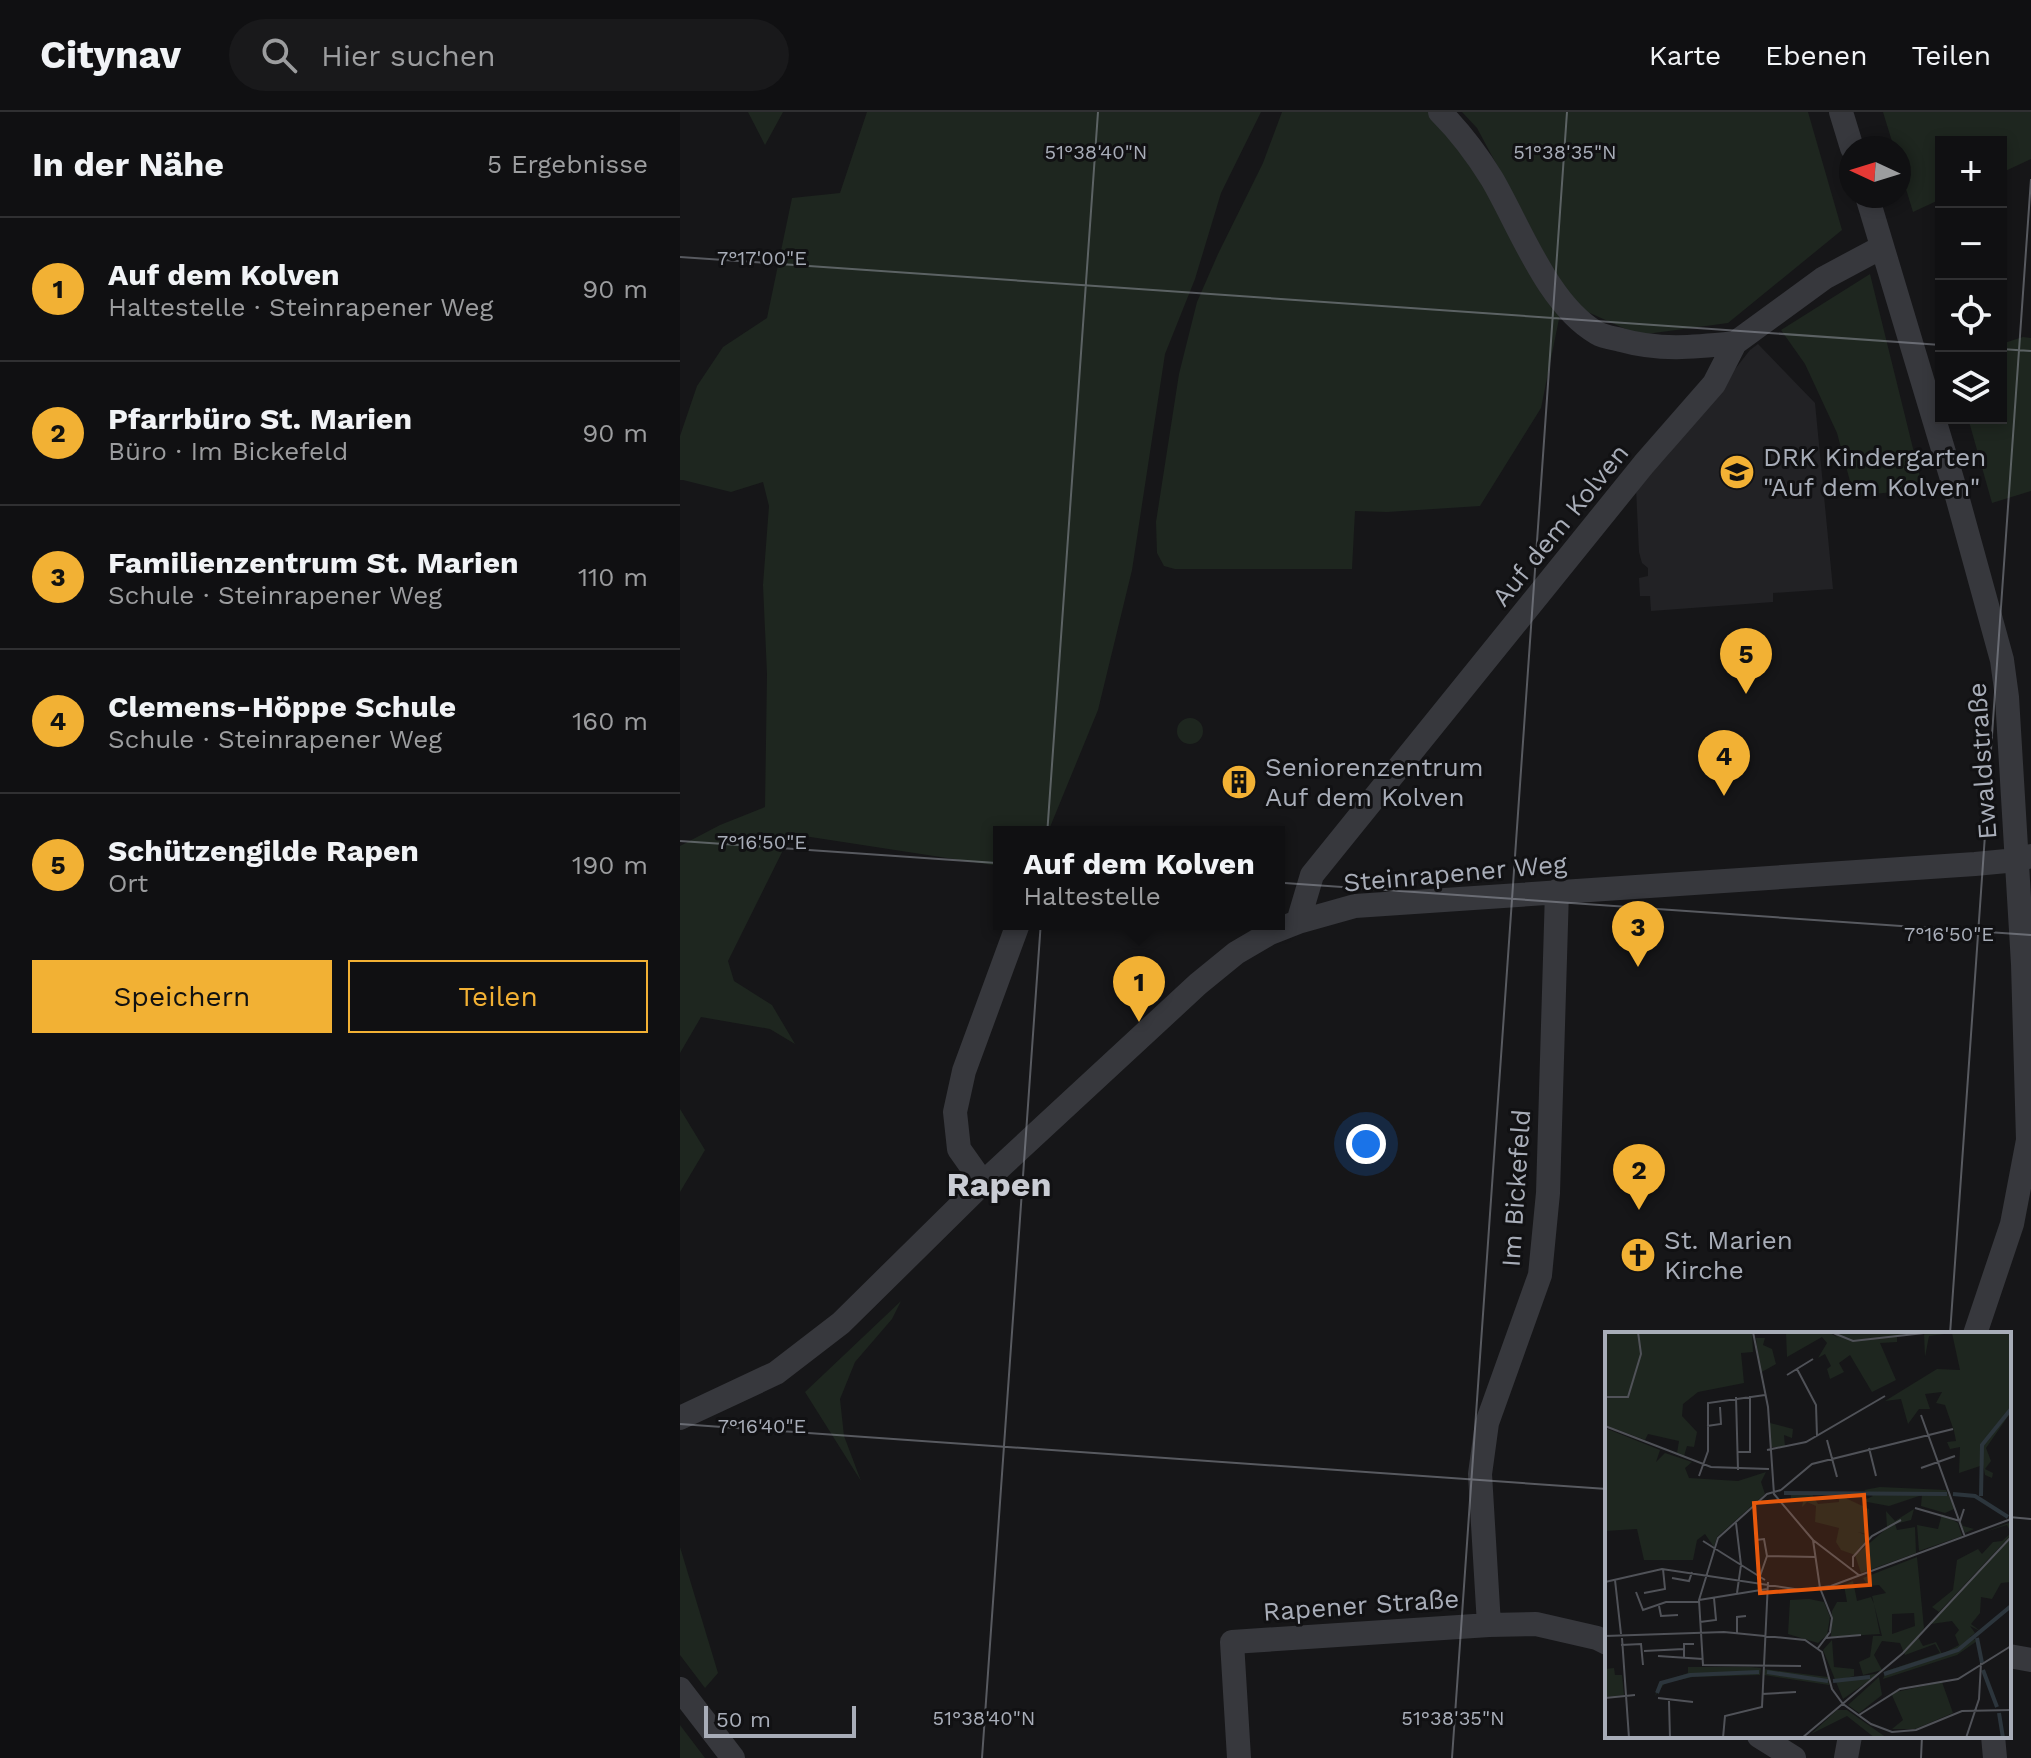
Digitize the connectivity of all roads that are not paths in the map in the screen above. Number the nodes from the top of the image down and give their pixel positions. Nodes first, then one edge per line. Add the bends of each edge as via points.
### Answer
1 (1440, 112) edge
2 (1841, 112) edge
3 (1848, 136) edge
4 (1871, 208) edge
5 (1882, 247) junction
6 (1735, 343) junction
7 (2024, 858) edge
8 (1557, 891) junction
9 (1298, 922) junction
10 (1285, 927) edge
11 (1016, 930) edge
12 (1278, 930) edge
13 (983, 1183) junction
14 (1976, 1332) edge
15 (680, 1418) edge
16 (1489, 1625) junction
17 (1605, 1642) edge
18 (2011, 1656) edge
19 (2031, 1660) edge
20 (680, 1689) edge
21 (1763, 1738) edge
22 (1850, 1738) edge
23 (1993, 1738) edge
24 (1788, 1751) edge
25 (733, 1758) edge
26 (1239, 1758) edge
27 (1846, 1758) edge
28 (1995, 1758) edge

1 - 6 street via 1485,168 1566,308 1598,334 1680,349
2 - 3 street
4 - 5 street, Ewaldstraße
5 - 6 street, Auf dem Kolven via 1824,278
5 - 7 street, Ewaldstraße via 2002,660
6 - 9 street, Auf dem Kolven via 1714,384 1312,875
7 - 8 street, Steinrapener Weg
7 - 14 street, Ewaldstraße via 2028,1140 2012,1224
8 - 9 street, Steinrapener Weg via 1355,906
8 - 16 street, Im Bickefeld via 1548,1193 1540,1275 1487,1423 1480,1474
9 - 10 street, Steinrapener Weg
11 - 13 street via 964,1071 955,1112 959,1149
12 - 13 street, Steinrapener Weg via 1236,953 1198,984
13 - 15 street, Steinrapener Weg via 841,1323 776,1373
16 - 17 street, Rapener Straße via 1536,1624
16 - 26 street, Rapener Straße via 1232,1642
18 - 19 street
20 - 25 street
21 - 24 street
22 - 27 street
23 - 28 street

